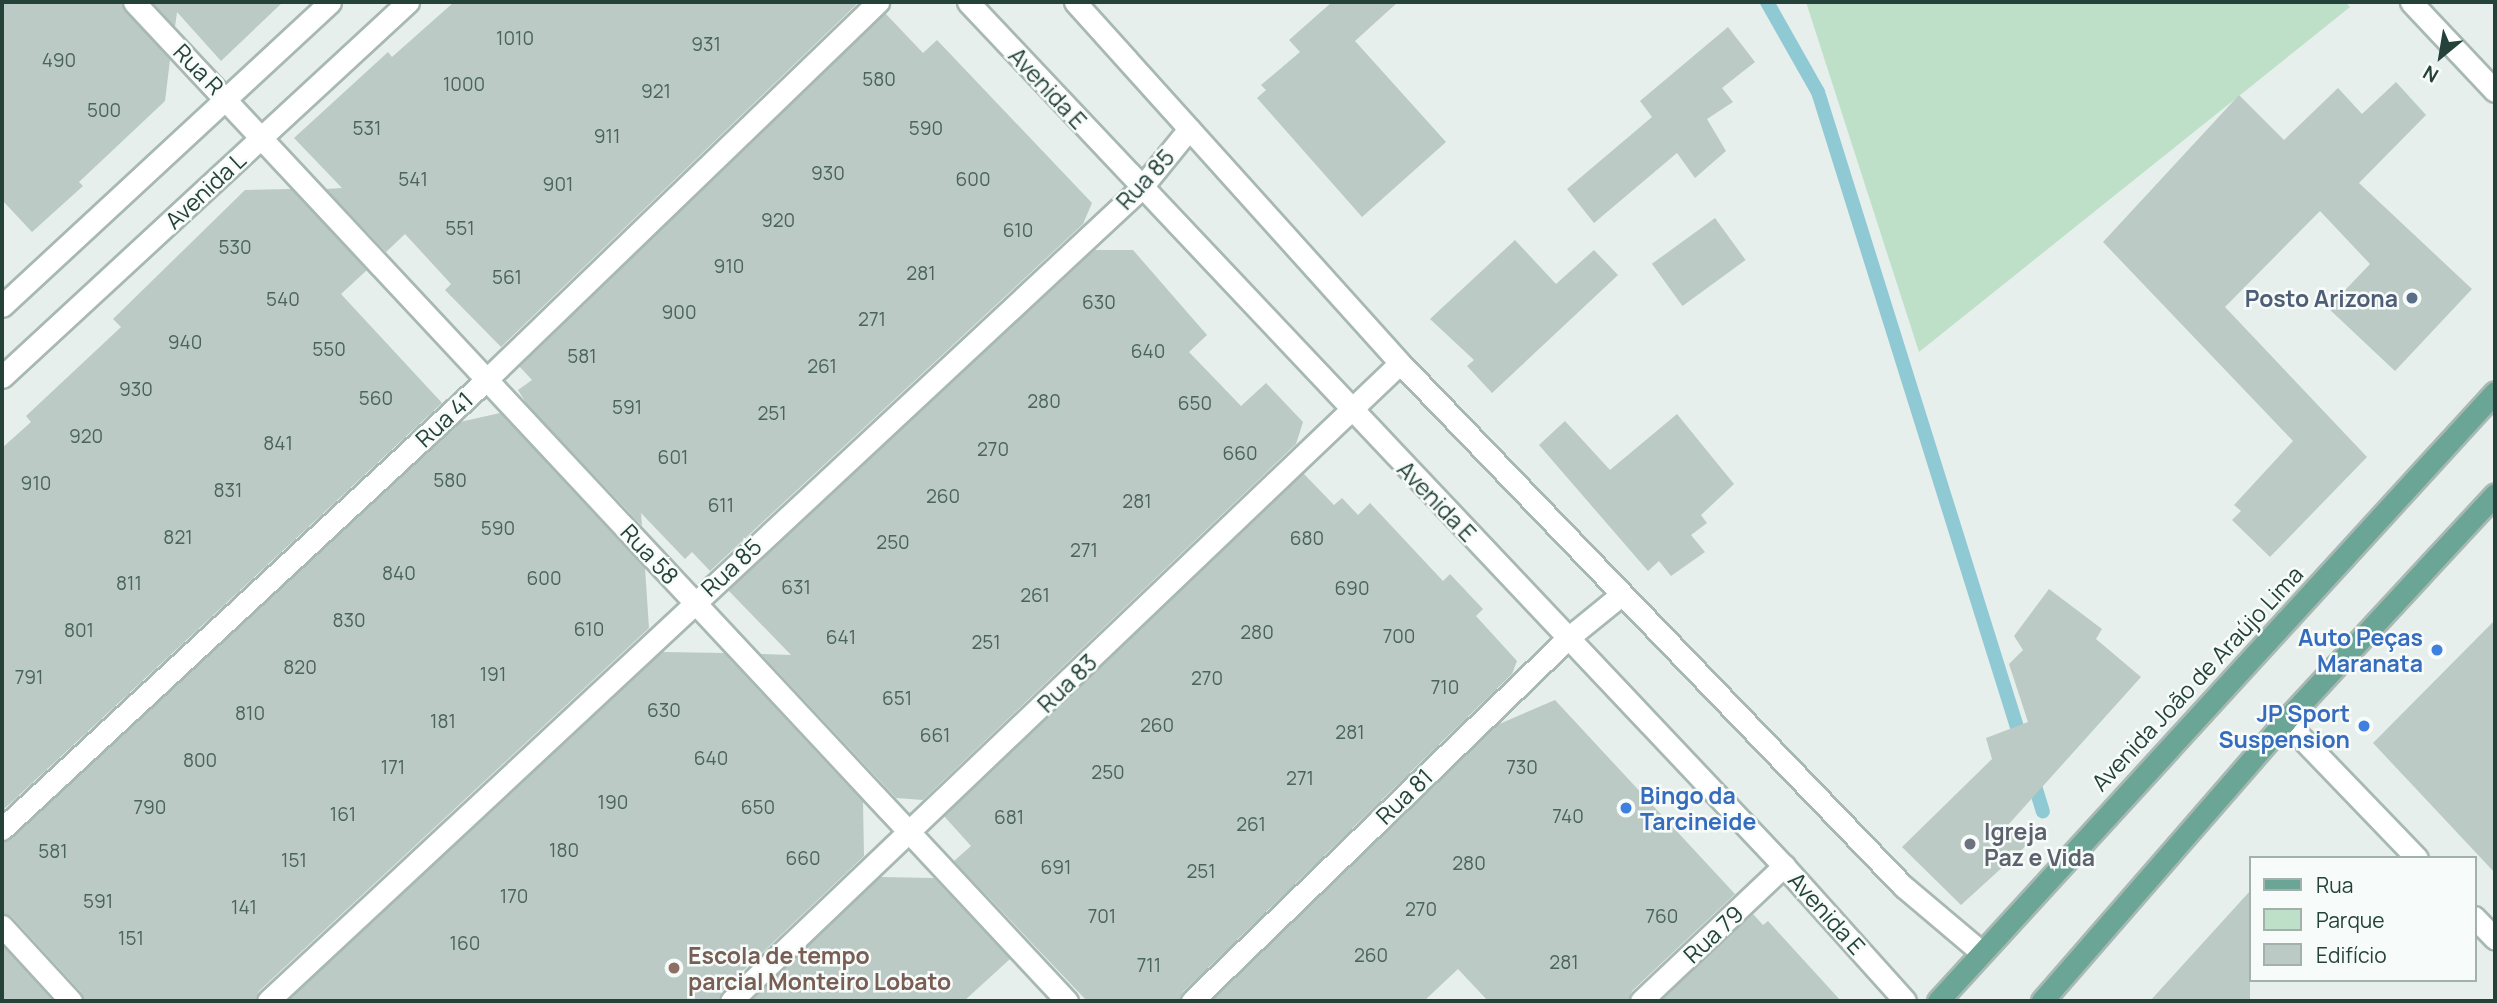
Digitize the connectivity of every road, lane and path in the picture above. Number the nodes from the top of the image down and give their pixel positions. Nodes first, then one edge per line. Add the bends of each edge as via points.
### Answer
1 (134, 2) edge
2 (330, 2) edge
3 (408, 2) edge
4 (878, 2) edge
5 (968, 2) edge
6 (1075, 2) edge
7 (2411, 2) edge
8 (2495, 92) edge
9 (227, 98) junction
10 (1189, 129) junction
11 (262, 138) junction
12 (1140, 188) junction
13 (2, 306) edge
14 (1400, 363) junction
15 (2, 377) edge
16 (486, 380) junction
17 (2495, 392) edge
18 (1351, 411) junction
19 (2495, 494) edge
20 (1621, 595) junction
21 (695, 601) junction
22 (1568, 638) junction
23 (2285, 721) junction
24 (2, 830) edge
25 (911, 832) junction
26 (2415, 856) edge
27 (1784, 866) junction
28 (2476, 919) edge
29 (2, 926) edge
30 (2495, 939) edge
31 (1981, 952) junction
32 (71, 1001) edge
33 (268, 1001) edge
34 (731, 1001) edge
35 (1067, 1001) edge
36 (1192, 1001) edge
37 (1641, 1001) edge
38 (1905, 1001) edge
39 (1938, 1001) edge
40 (2042, 1001) edge

1 - 9 street, Rua R
2 - 9 street
3 - 11 street, Avenida L
4 - 16 street, Rua 41
5 - 12 street, Avenida E
6 - 10 street
7 - 8 street
9 - 11 street, Rua R
9 - 13 street
10 - 12 street, Rua 85
10 - 14 street
11 - 15 street, Avenida L
11 - 16 street, Rua 58
12 - 18 street, Avenida E
12 - 21 street, Rua 85
14 - 18 street, Rua 83
14 - 20 street
16 - 21 street, Rua 58
16 - 24 street, Rua 41
17 - 31 main road, Avenida João de Araújo Lima
18 - 22 street, Avenida E
18 - 25 street, Rua 83
19 - 23 main road
20 - 22 street, Rua 81
20 - 31 street via 1903,886
21 - 25 street, Rua 58
21 - 33 street, Rua 85
22 - 27 street, Avenida E
22 - 36 street, Rua 81
23 - 26 street
23 - 40 main road
25 - 34 street, Rua 83
25 - 35 street, Rua 58
27 - 37 street, Rua 79
27 - 38 street, Avenida E
28 - 30 street
29 - 32 street
31 - 39 main road, Avenida João de Araújo Lima

